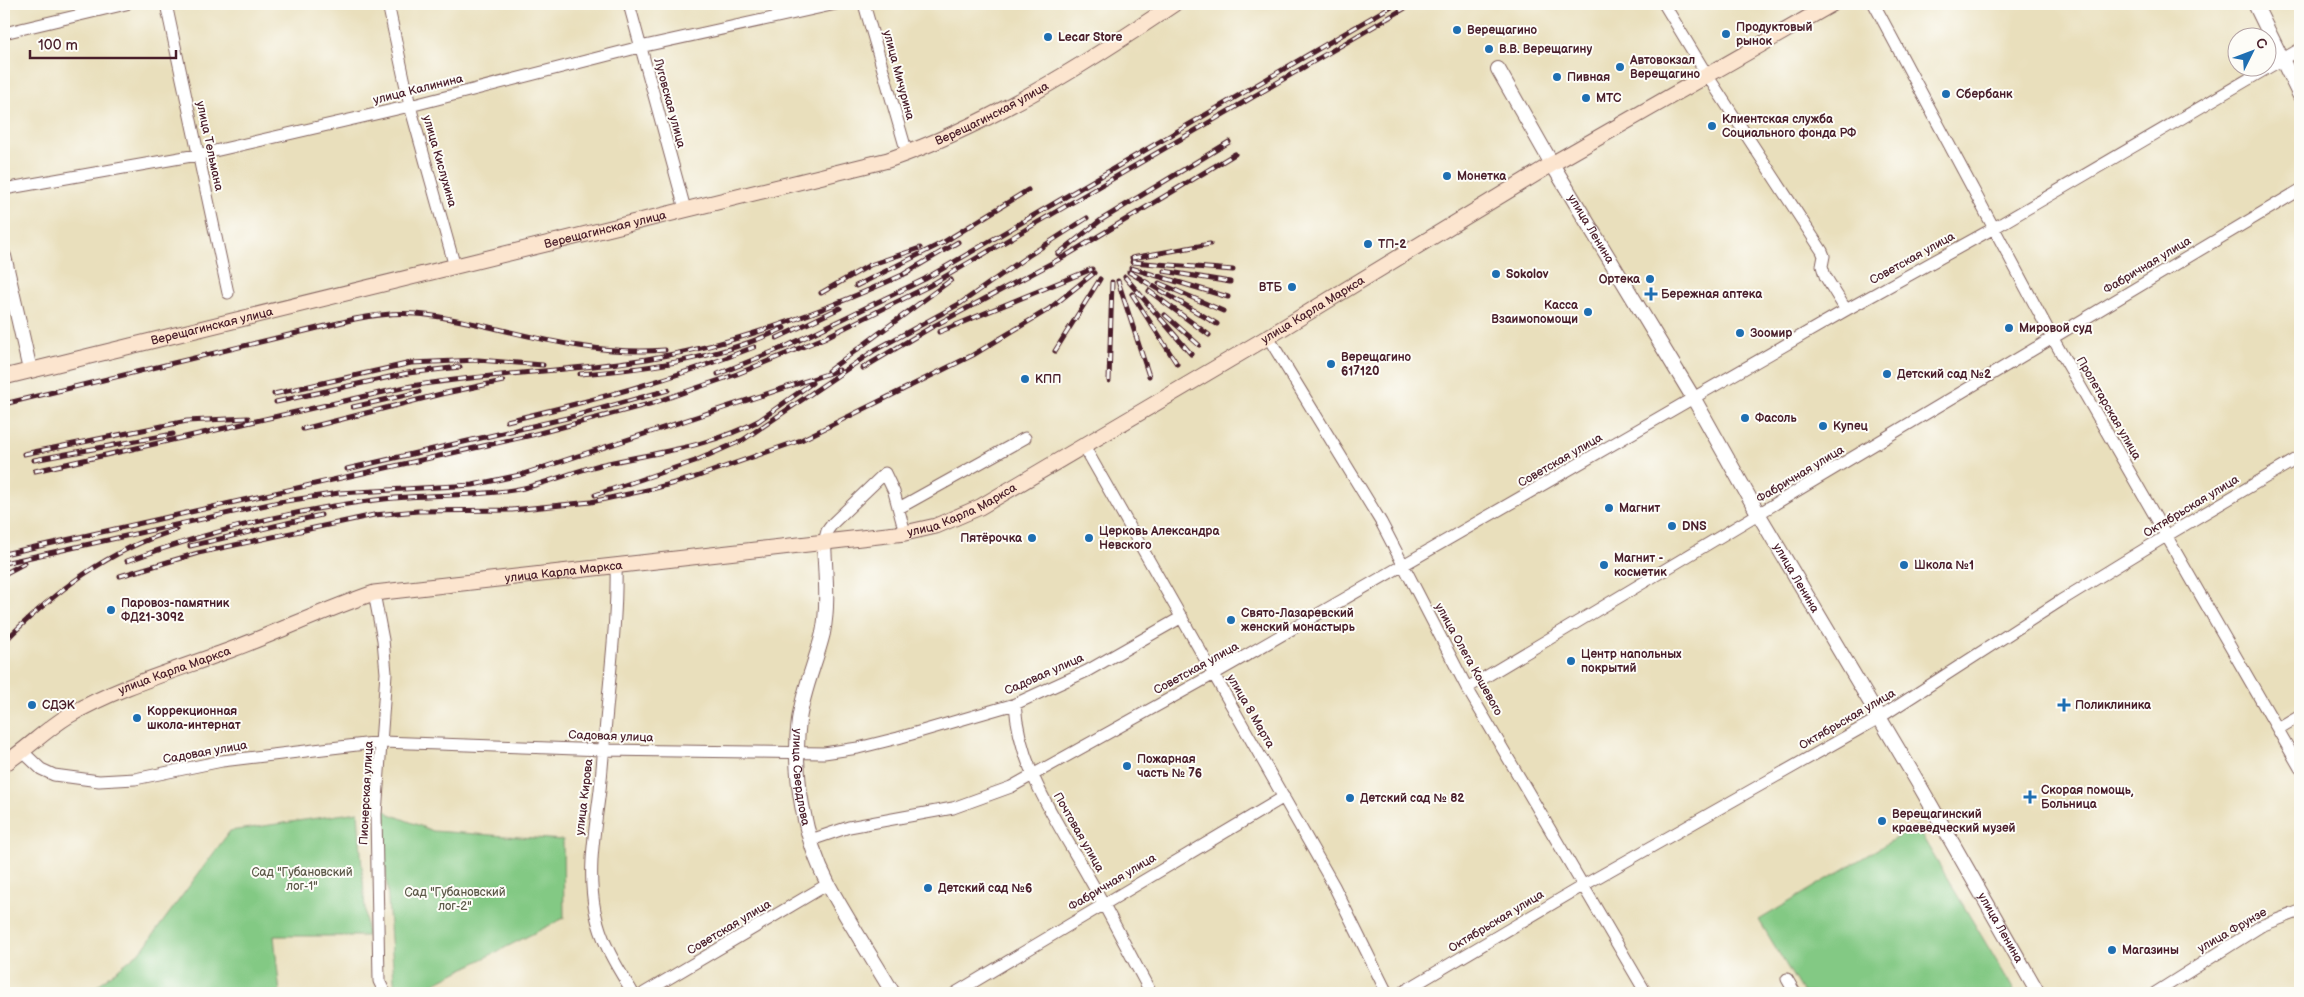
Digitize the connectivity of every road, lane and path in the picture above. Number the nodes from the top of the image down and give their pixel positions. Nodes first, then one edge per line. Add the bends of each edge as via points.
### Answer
1 (126, 4) edge
2 (166, 4) edge
3 (388, 4) edge
4 (629, 4) edge
5 (836, 4) edge
6 (864, 4) edge
7 (1174, 4) edge
8 (1664, 4) edge
9 (1832, 4) edge
10 (1874, 4) edge
11 (2255, 4) edge
12 (4, 33) edge
13 (640, 46) junction
14 (2300, 48) edge
15 (2282, 60) junction
16 (1498, 69) dead end
17 (1708, 75) junction
18 (2300, 96) edge
19 (410, 106) junction
20 (907, 154) junction
21 (198, 155) junction
22 (1552, 164) junction
23 (4, 189) edge
24 (2300, 190) edge
25 (684, 209) junction
26 (1994, 228) junction
27 (4, 256) edge
28 (455, 267) junction
29 (228, 294) dead end
30 (1846, 310) junction
31 (1268, 337) junction
32 (2052, 337) junction
33 (30, 370) junction
34 (4, 377) edge
35 (1694, 399) junction
36 (1025, 438) dead end
37 (1084, 446) junction
38 (2300, 457) edge
39 (899, 508) junction
40 (1759, 515) junction
41 (905, 533) junction
42 (2166, 536) junction
43 (824, 542) junction
44 (616, 566) junction
45 (1402, 566) junction
46 (374, 593) junction
47 (1182, 617) junction
48 (1214, 674) junction
49 (1467, 688) junction
50 (1015, 704) junction
51 (2300, 716) edge
52 (1879, 718) junction
53 (2278, 729) junction
54 (382, 742) junction
55 (603, 750) junction
56 (23, 752) junction
57 (796, 754) junction
58 (4, 764) edge
59 (2300, 768) edge
60 (1031, 776) junction
61 (1284, 797) junction
62 (811, 840) junction
63 (828, 884) junction
64 (1584, 885) junction
65 (1103, 903) junction
66 (2300, 911) edge
67 (1787, 979) dead end
68 (385, 993) edge
69 (634, 993) edge
70 (644, 993) edge
71 (893, 993) edge
72 (955, 993) edge
73 (1151, 993) edge
74 (1387, 993) edge
75 (1402, 993) edge
76 (1646, 993) edge
77 (1795, 993) edge
78 (2038, 993) edge
79 (2155, 993) edge

1 - 12 street
2 - 21 street, улица Тельмана
3 - 19 street, улица Кислухина
4 - 13 street, Луговская улица
5 - 13 street, улица Калинина
6 - 20 street, улица Мичурина
7 - 20 main road, Верещагинская улица via 1024,97 963,130
8 - 17 street
9 - 17 main road, улица Карла Маркса
10 - 26 street, Пролетарская улица
11 - 15 street
13 - 19 street, улица Калинина
13 - 25 street, Луговская улица
14 - 15 street, Советская улица
15 - 18 street
15 - 26 street, Советская улица
16 - 22 street, улица Ленина
17 - 22 main road, улица Карла Маркса
17 - 30 street via 1822,251 1825,276
19 - 21 street, улица Калинина
19 - 28 street, улица Кислухина
20 - 25 main road, Верещагинская улица
21 - 23 street, улица Калинина
21 - 29 street, улица Тельмана
22 - 31 main road, улица Карла Маркса
22 - 35 street, улица Ленина
24 - 32 street, Фабричная улица
25 - 28 main road, Верещагинская улица
26 - 30 street, Советская улица
26 - 32 street, Пролетарская улица
27 - 33 street
28 - 33 main road, Верещагинская улица
30 - 35 street, Советская улица
31 - 37 main road, улица Карла Маркса
31 - 45 street, улица Олега Кошевого via 1381,522
32 - 40 street, Фабричная улица
32 - 42 street, Пролетарская улица
33 - 34 main road, Верещагинская улица
35 - 40 street, улица Ленина
35 - 45 street, Советская улица
36 - 39 street
37 - 41 main road, улица Карла Маркса via 966,514 936,526
37 - 47 street, улица 8 Марта
38 - 42 street, Октябрьская улица
39 - 41 street
39 - 43 street via 885,473 833,523
40 - 49 street, Фабричная улица
40 - 52 street, улица Ленина
41 - 43 main road, улица Карла Маркса
42 - 52 street, Октябрьская улица
42 - 53 street, Пролетарская улица
43 - 44 main road, улица Карла Маркса
43 - 57 street, улица Свердлова via 826,610 799,719
44 - 46 main road, улица Карла Маркса
44 - 55 street, улица Кирова via 616,604
45 - 48 street, Советская улица
45 - 49 street, улица Олега Кошевого
46 - 54 street, Пионерская улица via 386,673
46 - 56 main road, улица Карла Маркса via 105,698 66,718
47 - 48 street, улица 8 Марта
47 - 50 street, Садовая улица via 1087,670
48 - 60 street, Советская улица
48 - 61 street, улица 8 Марта
49 - 64 street, улица Олега Кошевого
50 - 57 street, Садовая улица via 858,748
50 - 60 street, Почтовая улица via 1018,731
51 - 53 street
52 - 64 street, Октябрьская улица
52 - 78 street, улица Ленина
53 - 59 street, Пролетарская улица
54 - 55 street, Садовая улица
54 - 56 street, Садовая улица via 222,761 116,781 54,775 41,769
54 - 68 street, Пионерская улица via 376,814 378,981
55 - 57 street, Садовая улица
55 - 69 street, улица Кирова via 590,879 603,940
56 - 58 main road, улица Карла Маркса
57 - 62 street, улица Свердлова via 799,786
60 - 62 street, Советская улица via 1011,787 953,808 850,827
60 - 65 street, Почтовая улица
61 - 65 street, Фабричная улица
61 - 74 street, улица 8 Марта via 1334,886
62 - 63 street, улица Свердлова
63 - 70 street, Советская улица
63 - 71 street, улица Свердлова
64 - 75 street, Октябрьская улица
64 - 76 street, улица Олега Кошевого
65 - 72 street, Фабричная улица
65 - 73 street, Почтовая улица
66 - 79 street, улица Фрунзе via 2261,926
67 - 77 street

